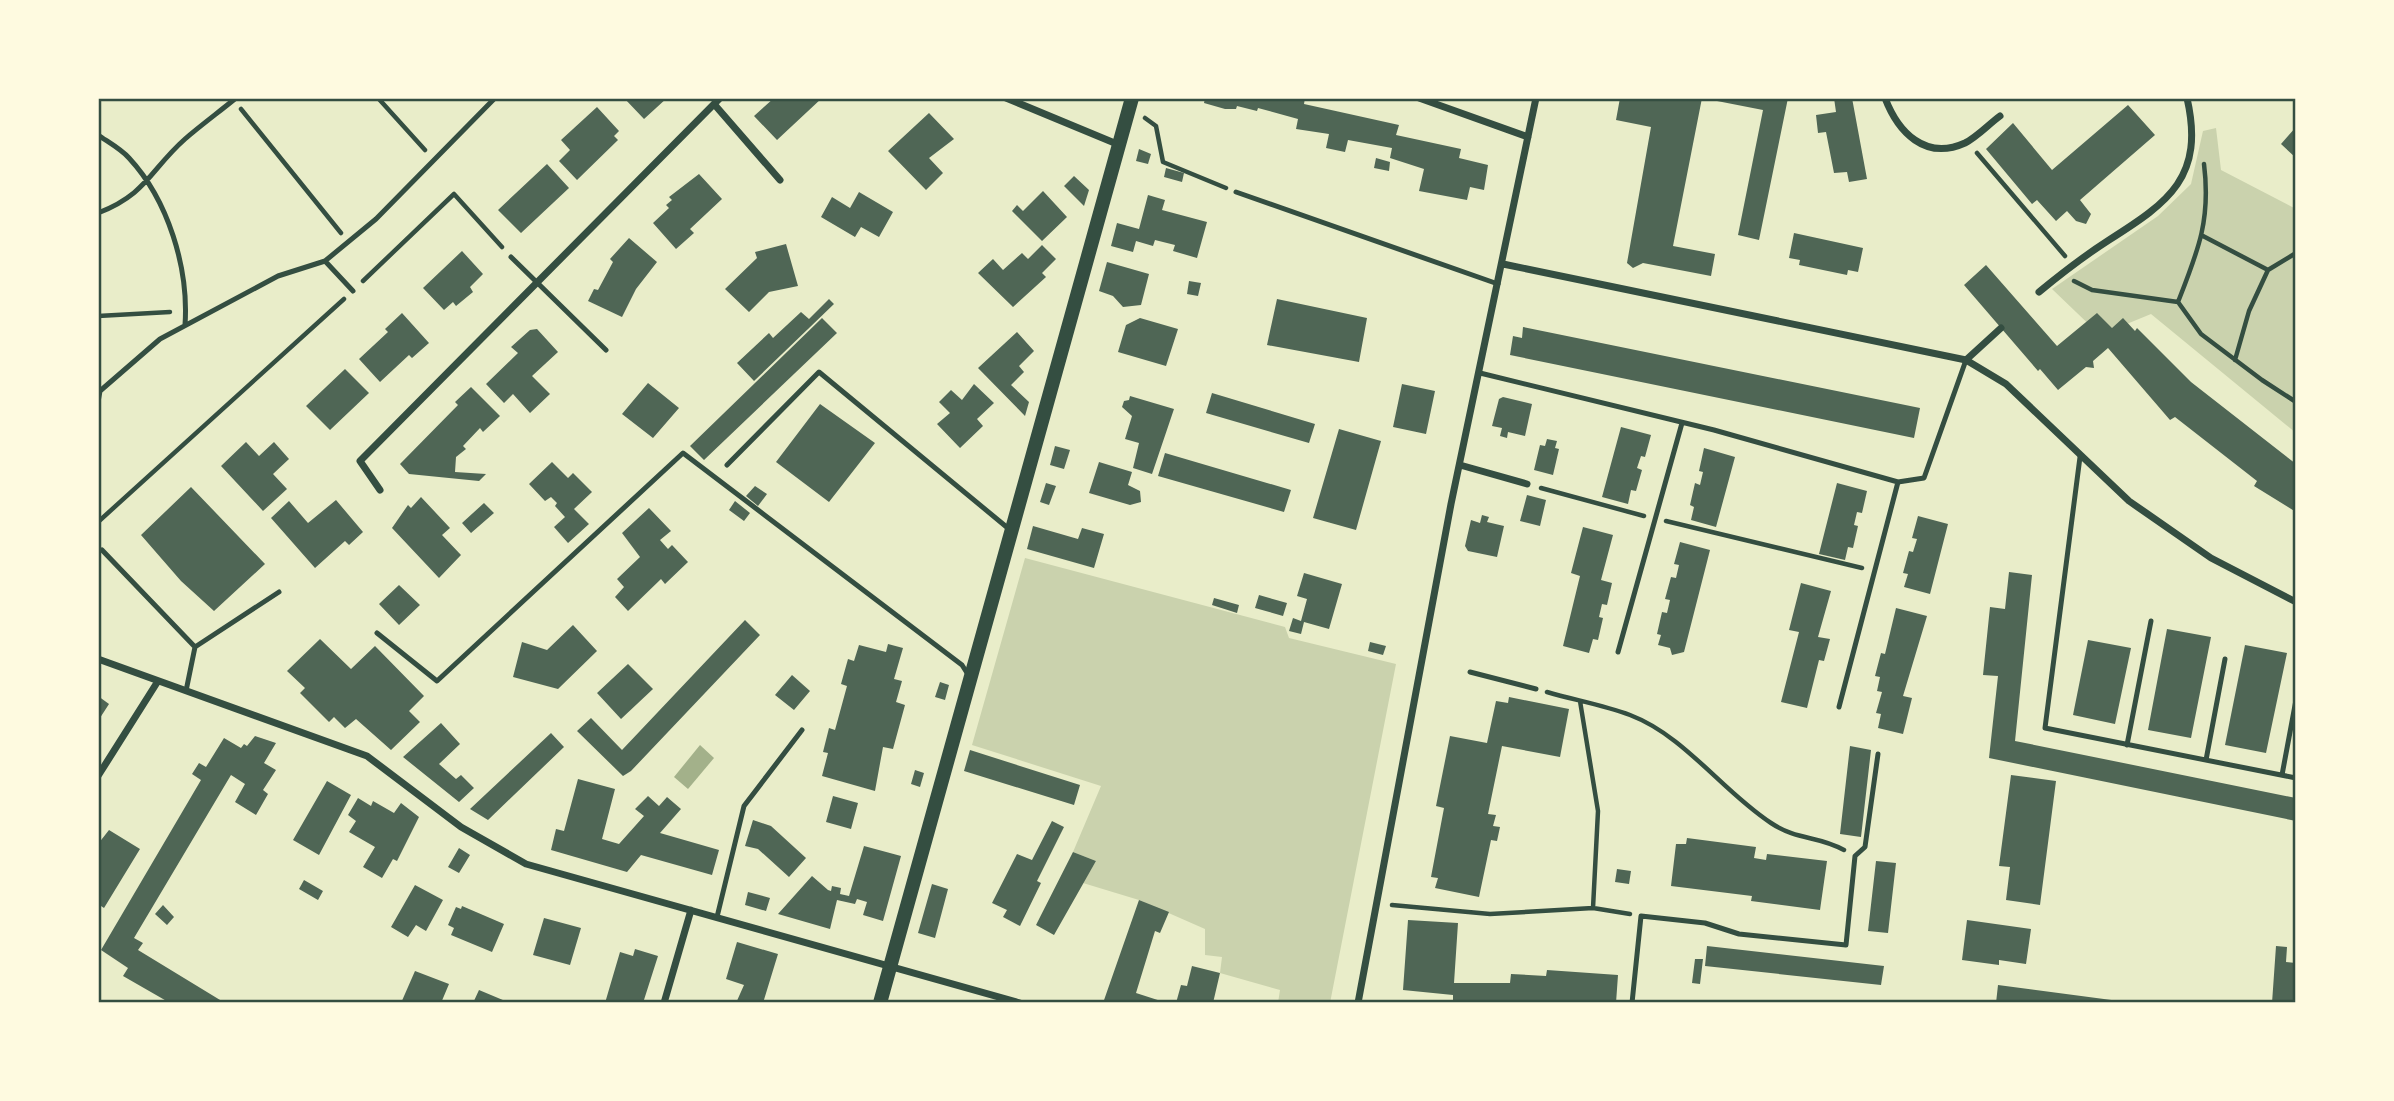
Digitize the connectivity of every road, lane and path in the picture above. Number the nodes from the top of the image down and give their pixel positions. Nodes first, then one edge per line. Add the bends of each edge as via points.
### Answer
1 (378, 98) edge
2 (495, 98) edge
3 (1006, 98) edge
4 (1419, 98) edge
5 (1535, 98) edge
6 (1885, 98) edge
7 (2188, 98) edge
8 (235, 99) edge
9 (717, 101) edge
10 (1131, 102) edge
11 (2000, 116) dead end
12 (98, 135) edge
13 (1528, 137) junction
14 (1967, 142) junction
15 (1118, 144) junction
16 (2203, 157) dead end
17 (435, 161) junction
18 (780, 180) dead end
19 (149, 182) junction
20 (1236, 192) joint
21 (98, 213) edge
22 (2203, 236) junction
23 (348, 242) junction
24 (2296, 253) edge
25 (511, 257) joint
26 (325, 261) junction
27 (1503, 264) junction
28 (2072, 264) junction
29 (2268, 270) junction
30 (2061, 274) junction
31 (538, 282) junction
32 (1499, 284) junction
33 (353, 291) junction
34 (2039, 292) dead end
35 (2178, 302) junction
36 (186, 311) junction
37 (98, 316) edge
38 (185, 325) junction
39 (2001, 328) dead end
40 (606, 350) dead end
41 (1966, 360) junction
42 (2235, 360) junction
43 (1480, 373) junction
44 (98, 402) edge
45 (2296, 402) edge
46 (1682, 423) junction
47 (2080, 457) junction
48 (727, 465) dead end
49 (1460, 465) junction
50 (1898, 482) junction
51 (1527, 484) joint
52 (380, 490) dead end
53 (1655, 519) junction
54 (98, 522) edge
55 (1012, 531) junction
56 (102, 550) dead end
57 (1874, 571) junction
58 (279, 592) dead end
59 (2296, 602) edge
60 (2151, 621) dead end
61 (377, 633) dead end
62 (195, 647) junction
63 (1618, 652) dead end
64 (98, 659) edge
65 (2225, 659) dead end
66 (1470, 672) dead end
67 (971, 678) junction
68 (158, 681) junction
69 (1536, 689) joint
70 (186, 691) junction
71 (2296, 700) edge
72 (1580, 701) junction
73 (1839, 707) dead end
74 (802, 730) dead end
75 (2127, 744) junction
76 (1878, 754) dead end
77 (2206, 761) junction
78 (2282, 775) junction
79 (98, 776) edge
80 (2296, 778) edge
81 (1855, 856) junction
82 (1377, 903) junction
83 (1593, 908) junction
84 (691, 910) junction
85 (1641, 916) junction
86 (717, 917) junction
87 (891, 966) junction
88 (664, 1003) edge
89 (880, 1003) edge
90 (1020, 1003) edge
91 (1359, 1003) edge
92 (1632, 1003) edge

1 - 17 path
2 - 17 lane
3 - 15 street
4 - 13 street
5 - 13 street
6 - 14 street via 1895,122 1912,140 1936,148
7 - 28 street via 2193,139 2186,169 2174,191 2157,209
8 - 19 lane via 183,141
8 - 23 path
9 - 18 street
9 - 31 street
10 - 15 main road
10 - 20 path via 1156,126 1163,162
11 - 14 street
12 - 19 lane via 127,155
13 - 27 street
14 - 28 path
15 - 55 main road
16 - 22 path via 2207,189
17 - 23 lane
19 - 21 lane via 120,204
19 - 36 lane via 167,221 182,273
20 - 32 lane
22 - 29 path
22 - 35 path
23 - 26 lane
24 - 29 path
25 - 31 lane
25 - 33 path via 454,194
26 - 33 lane
26 - 38 lane via 278,276
27 - 32 street
27 - 41 street
28 - 30 street
29 - 42 path via 2249,311
30 - 34 street
30 - 35 path via 2092,290
31 - 40 lane
31 - 52 street via 360,461
32 - 43 street
33 - 54 path
35 - 42 path via 2201,334
36 - 37 path
36 - 38 lane
38 - 44 lane via 160,339 100,391
39 - 41 street
41 - 47 street via 2006,384
41 - 50 lane via 1924,478
42 - 45 path
43 - 46 lane
43 - 49 street
46 - 50 lane
46 - 53 lane
47 - 59 street via 2129,500 2211,558
47 - 75 lane via 2045,728
48 - 55 lane via 819,372
49 - 51 street
49 - 82 street
50 - 57 lane
51 - 53 path
53 - 57 path
53 - 63 lane
55 - 67 main road
56 - 62 lane
57 - 73 lane
58 - 62 lane
60 - 75 lane
61 - 67 lane via 437,681 682,453 962,665
62 - 70 lane
64 - 68 street
65 - 77 lane
66 - 69 lane
67 - 87 main road
68 - 70 street
68 - 79 street
69 - 72 path
70 - 84 street via 367,756 461,827 526,864
71 - 78 lane
72 - 81 path via 1632,715 1675,742 1769,822 1804,839 1824,839
72 - 83 path via 1598,811
74 - 86 lane via 744,806
75 - 77 lane
76 - 81 lane via 1866,847
77 - 78 lane
78 - 80 lane
81 - 85 lane via 1846,945 1739,934 1705,923
82 - 83 path via 1490,914
82 - 91 street
83 - 85 path
84 - 86 street
84 - 88 street
85 - 92 lane
86 - 87 street
87 - 89 main road
87 - 90 street

